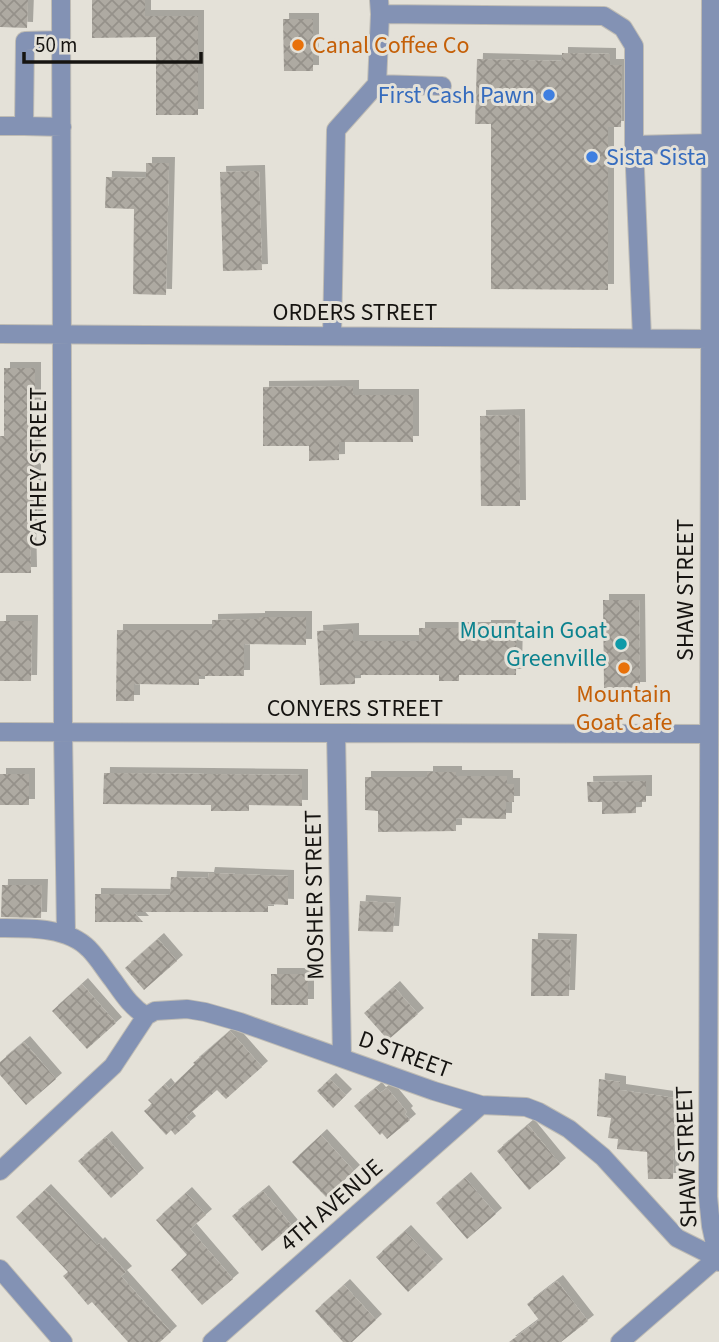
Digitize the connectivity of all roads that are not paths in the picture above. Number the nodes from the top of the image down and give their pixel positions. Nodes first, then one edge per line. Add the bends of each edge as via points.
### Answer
1 (61, 0) edge
2 (711, 0) edge
3 (379, 7) edge
4 (61, 40) junction
5 (377, 84) junction
6 (442, 86) dead end
7 (0, 126) edge
8 (24, 126) junction
9 (62, 127) junction
10 (711, 143) junction
11 (634, 145) junction
12 (715, 238) edge
13 (0, 334) edge
14 (63, 334) junction
15 (332, 336) junction
16 (642, 338) junction
17 (710, 339) junction
18 (715, 425) edge
19 (714, 637) edge
20 (0, 732) edge
21 (63, 732) junction
22 (336, 733) junction
23 (709, 734) junction
24 (0, 928) edge
25 (66, 934) junction
26 (146, 1016) junction
27 (342, 1057) junction
28 (481, 1105) junction
29 (0, 1171) edge
30 (718, 1260) edge
31 (0, 1269) edge
32 (63, 1342) edge
33 (212, 1342) edge
34 (620, 1342) edge

1 - 4 street, CATHEY STREET
2 - 10 street, SHAW STREET
3 - 5 street
3 - 11 street via 604,16 623,28 634,46
4 - 8 street via 25,40
4 - 9 street, CATHEY STREET
5 - 6 street
5 - 15 street via 336,130
7 - 8 street
8 - 9 street
9 - 14 street, CATHEY STREET
10 - 11 street
10 - 12 street, SHAW STREET
11 - 16 street
12 - 17 street, SHAW STREET
13 - 14 street, ORDERS STREET
14 - 15 street, ORDERS STREET
14 - 21 street, CATHEY STREET
15 - 16 street, ORDERS STREET
16 - 17 street, ORDERS STREET
17 - 18 street, SHAW STREET
18 - 19 street, SHAW STREET
19 - 23 street, SHAW STREET
20 - 21 street, CONYERS STREET
21 - 22 street, CONYERS STREET
21 - 25 street, CATHEY STREET
22 - 23 street, CONYERS STREET
22 - 27 street, MOSHER STREET
23 - 30 street, SHAW STREET via 708,1197
24 - 25 street
25 - 26 street via 89,949 133,1008
26 - 27 street, D STREET via 155,1011 205,1012
26 - 29 street via 113,1066
27 - 28 street, D STREET
28 - 30 street, D STREET via 526,1107 569,1129 621,1176 677,1238
28 - 33 street, 4TH AVENUE
30 - 34 street
31 - 32 street

